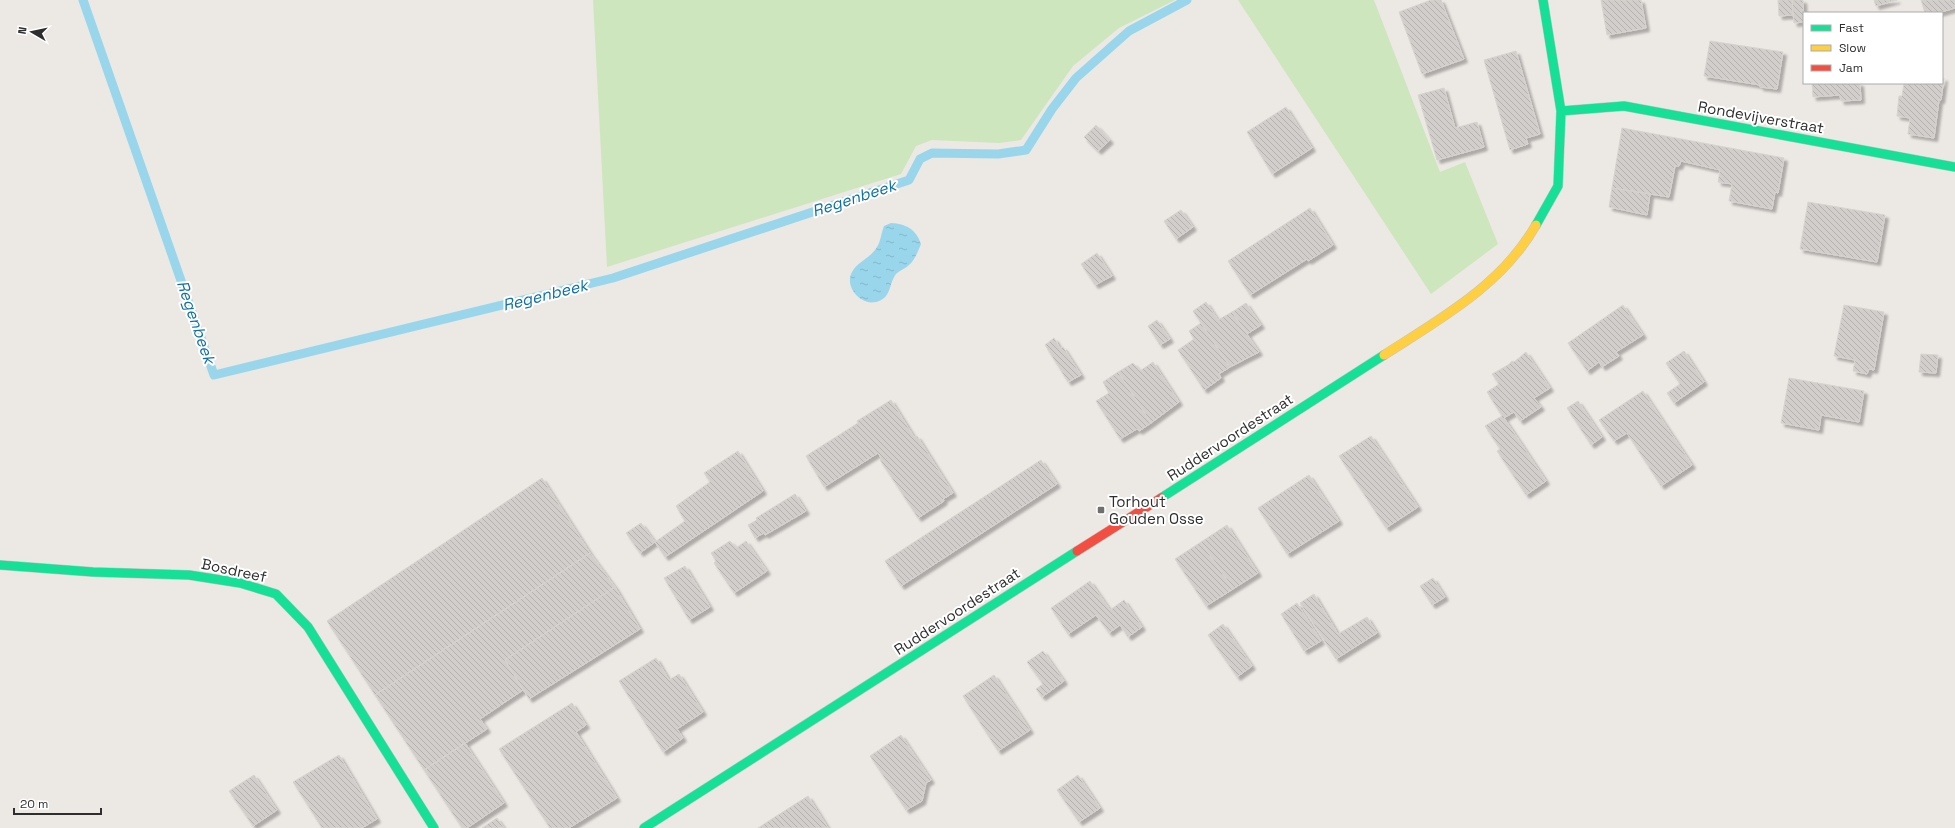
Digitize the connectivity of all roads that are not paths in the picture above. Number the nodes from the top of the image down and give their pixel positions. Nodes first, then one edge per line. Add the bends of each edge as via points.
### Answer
1 (1543, 0) edge
2 (1561, 111) junction
3 (1955, 167) edge
4 (0, 565) edge
5 (434, 828) edge
6 (644, 828) edge

1 - 2 street, Ruddervoordestraat
2 - 3 street, Rondevijverstraat via 1624,106
2 - 6 street, Ruddervoordestraat via 1558,186 1527,241 1493,280 1453,311
4 - 5 street, Bosdreef via 93,572 189,575 240,583 276,594 308,627

